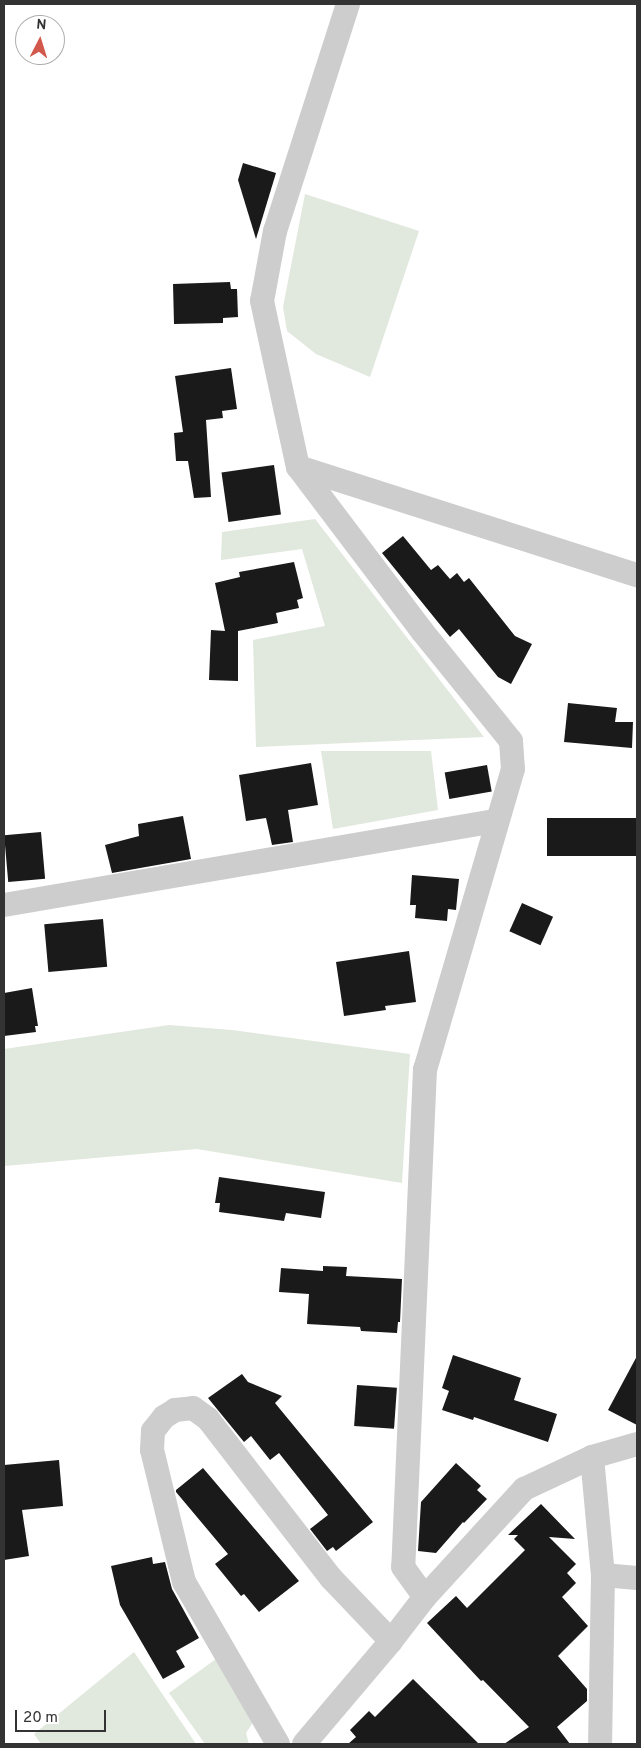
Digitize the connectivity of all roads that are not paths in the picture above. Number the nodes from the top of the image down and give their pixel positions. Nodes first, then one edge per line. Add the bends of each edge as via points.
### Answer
1 (348, 4) edge
2 (298, 467) junction
3 (637, 575) edge
4 (496, 821) junction
5 (4, 905) edge
6 (637, 1444) edge
7 (592, 1457) junction
8 (603, 1575) junction
9 (637, 1578) edge
10 (424, 1597) junction
11 (391, 1641) junction
12 (278, 1744) edge
13 (304, 1744) edge
14 (600, 1744) edge

1 - 2 street via 275,231 262,301
2 - 3 street
2 - 4 street via 422,631 511,741 513,769
4 - 5 street
4 - 10 street via 425,1069 403,1567
6 - 7 street
7 - 8 street
7 - 10 street via 524,1489
8 - 9 street
8 - 14 street
10 - 11 street
11 - 12 street via 331,1578 208,1418 194,1408 175,1410 164,1417 153,1431 152,1450 184,1582
11 - 13 street

